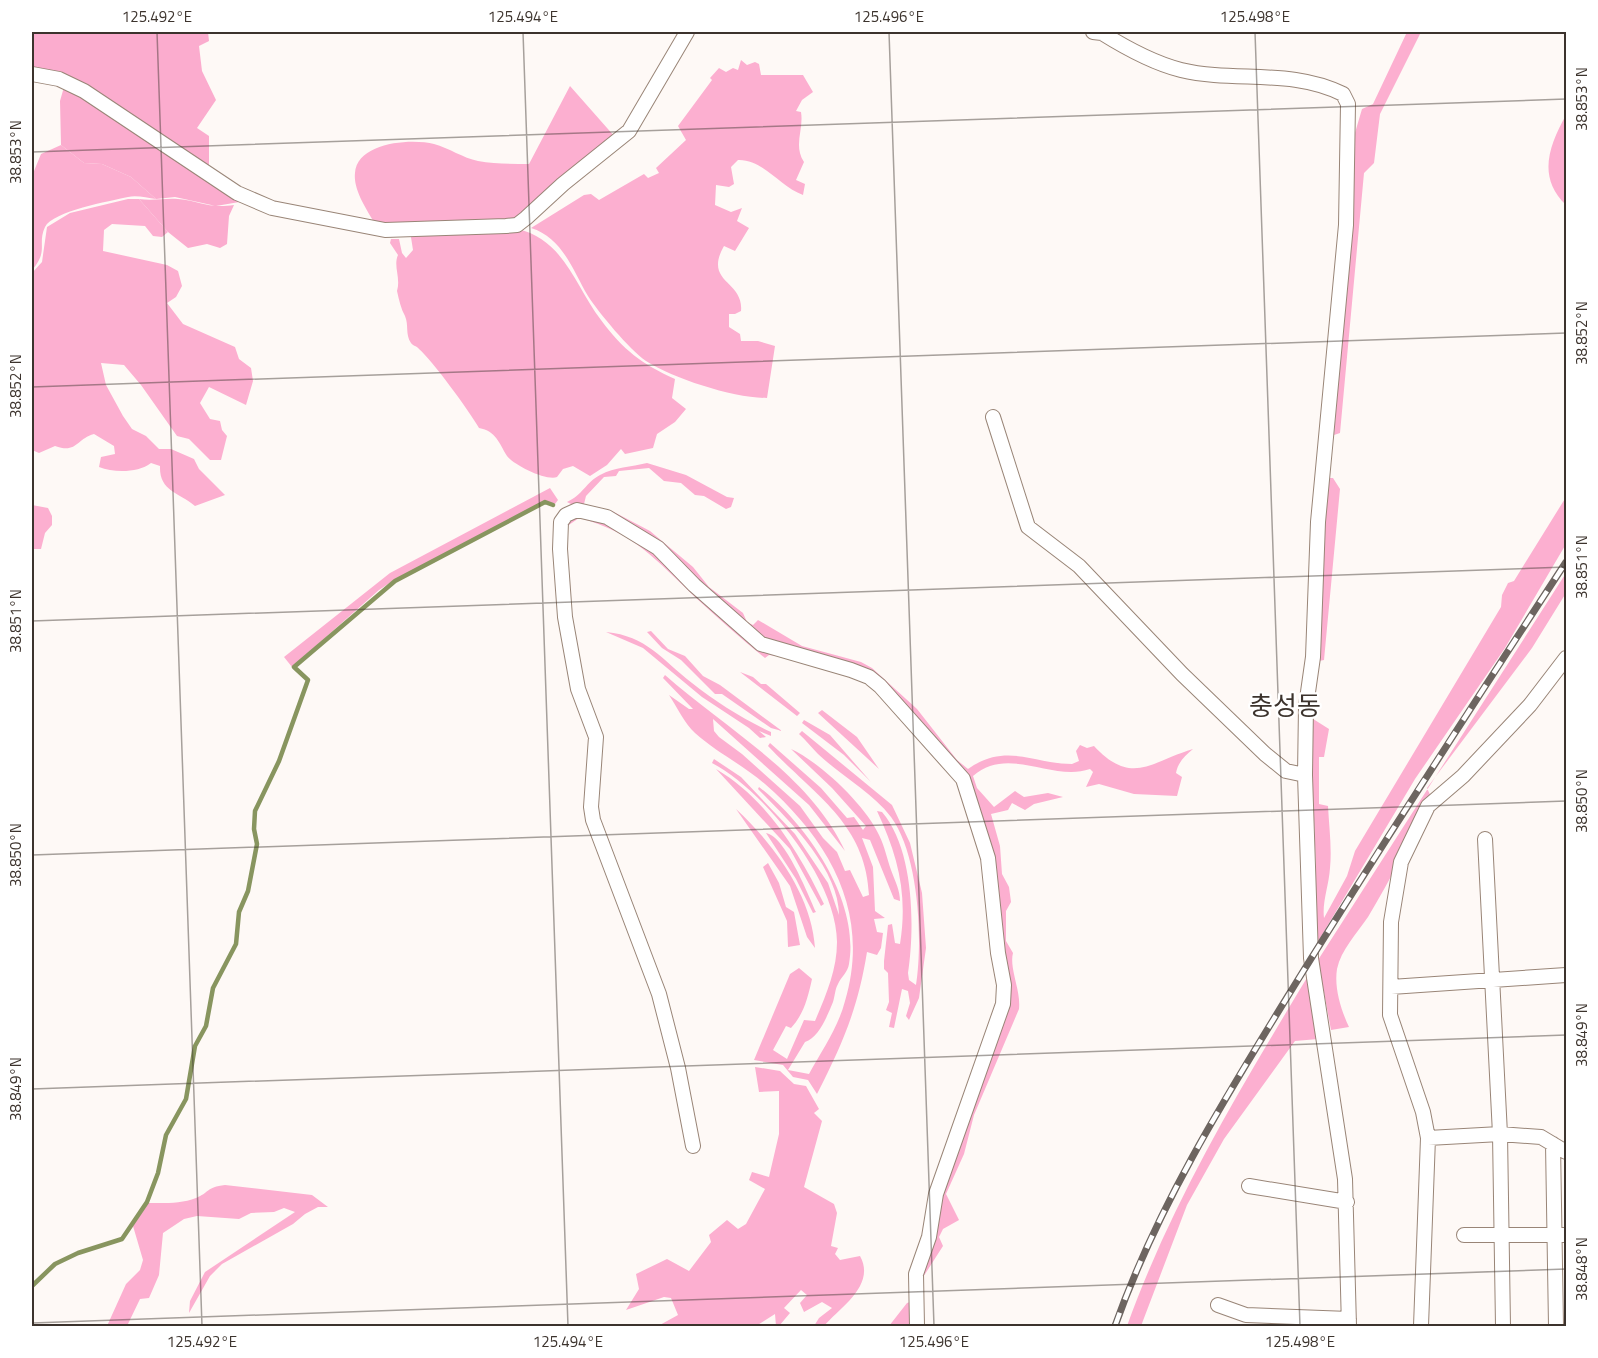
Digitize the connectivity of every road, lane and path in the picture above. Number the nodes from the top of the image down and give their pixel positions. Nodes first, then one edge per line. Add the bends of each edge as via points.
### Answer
1 (687, 32) edge
2 (1094, 32) edge
3 (32, 74) edge
4 (993, 417) dead end
5 (1566, 658) edge
6 (1305, 775) junction
7 (1485, 838) dead end
8 (1566, 975) edge
9 (1492, 981) junction
10 (1390, 987) junction
11 (1500, 1134) junction
12 (1428, 1138) junction
13 (1552, 1144) junction
14 (693, 1146) dead end
15 (1566, 1152) edge
16 (1249, 1186) dead end
17 (1347, 1202) junction
18 (1464, 1235) dead end
19 (1500, 1235) junction
20 (1561, 1235) edge
21 (1218, 1305) dead end
22 (1349, 1323) edge
23 (917, 1326) edge
24 (1421, 1326) edge
25 (1503, 1326) edge
26 (1556, 1326) edge

1 - 3 street via 629,131 518,225 507,226 386,230 272,207 237,193 84,91 59,79
2 - 6 street via 1155,62 1181,70 1292,78 1331,88 1343,94 1348,104 1346,225 1318,522
4 - 6 street via 1028,527 1079,566 1264,754 1286,771
5 - 10 street via 1515,721 1463,776 1428,806 1401,862 1395,889
6 - 17 street via 1311,958
7 - 9 street
8 - 9 street
9 - 10 street
9 - 11 street
10 - 12 street via 1390,1015
11 - 12 street
11 - 13 street via 1540,1137
11 - 19 street
12 - 24 street
13 - 15 street
13 - 20 street
14 - 23 street via 659,994 593,820 596,737 579,689 561,584 561,522 577,510 607,517 658,548 761,644 869,677 963,779 988,858 1004,985 1003,1005 936,1194 929,1237 916,1274
16 - 17 street
17 - 22 street
18 - 19 street
19 - 20 street
19 - 25 street
20 - 26 street
21 - 22 street via 1246,1315

